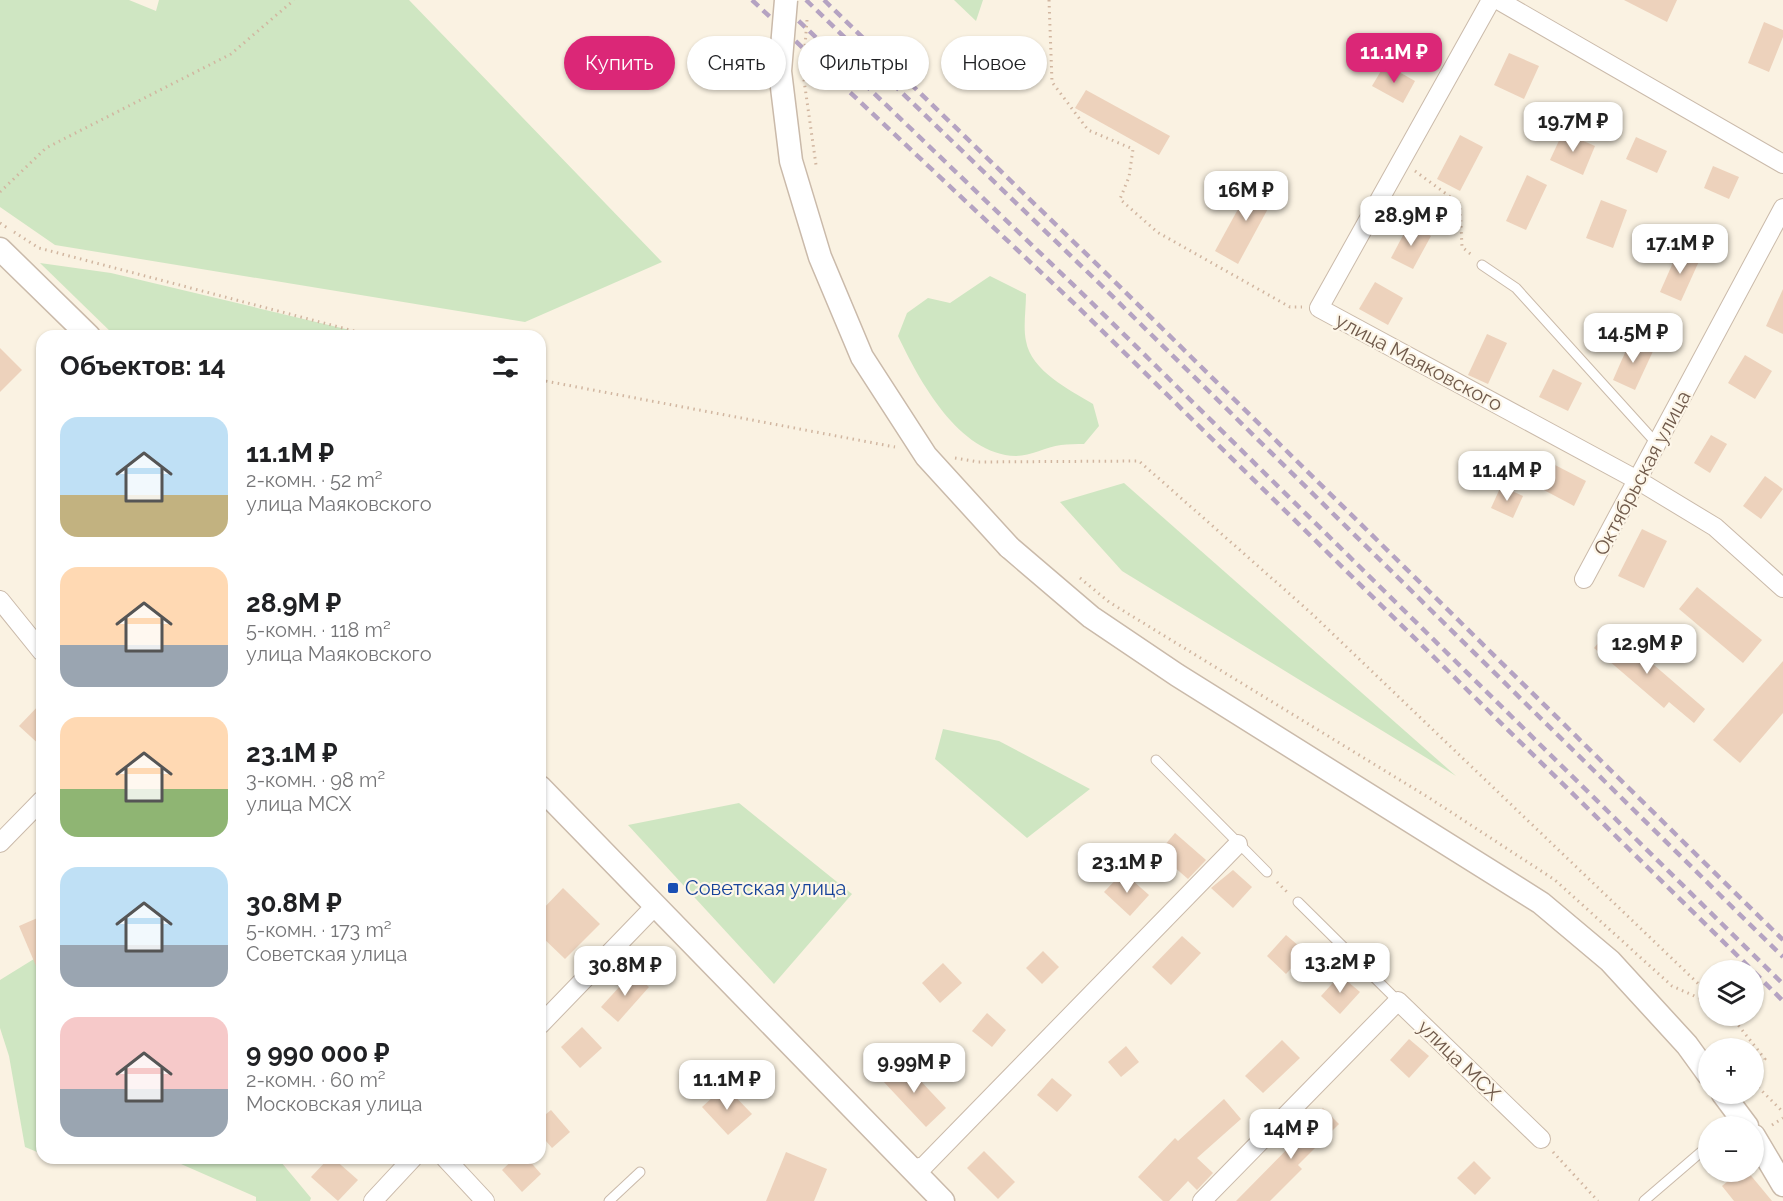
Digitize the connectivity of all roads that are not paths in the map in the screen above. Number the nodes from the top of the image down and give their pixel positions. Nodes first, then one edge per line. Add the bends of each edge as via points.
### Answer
1 (786, 0) edge
2 (1491, 0) edge
3 (1498, 0) edge
4 (1783, 164) edge
5 (1783, 208) edge
6 (0, 249) edge
7 (1482, 265) road end
8 (83, 330) edge
9 (1658, 445) junction
10 (1639, 481) junction
11 (1584, 579) dead end
12 (1783, 588) edge
13 (0, 600) edge
14 (36, 645) edge
15 (1156, 760) dead end
16 (546, 793) edge
17 (36, 806) edge
18 (0, 843) edge
19 (1238, 844) junction
20 (1267, 872) road end
21 (1298, 902) road end
22 (656, 905) junction
23 (1398, 1001) junction
24 (546, 1019) edge
25 (1698, 1060) edge
26 (1541, 1139) road end
27 (1764, 1153) edge
28 (1698, 1155) edge
29 (407, 1164) edge
30 (450, 1164) edge
31 (912, 1169) junction
32 (640, 1172) dead end
33 (1783, 1185) edge
34 (939, 1200) edge
35 (373, 1201) edge
36 (484, 1201) edge
37 (609, 1201) edge
38 (1202, 1201) edge
39 (1644, 1201) edge

1 - 25 street, bridge via 780,71 791,161 820,257 862,357 926,456 1009,547 1092,617 1541,903 1610,961
2 - 10 street, улица Маяковского via 1319,308
3 - 4 street
5 - 9 street, Октябрьская улица
6 - 8 street
7 - 9 lane via 1516,288
9 - 10 street, Октябрьская улица
10 - 11 street, Октябрьская улица
10 - 12 street, улица Маяковского via 1714,527
13 - 14 street
15 - 19 lane
16 - 22 street
17 - 18 street
19 - 20 lane
19 - 31 street via 924,1166
21 - 23 lane
22 - 24 street
22 - 31 street
23 - 26 street, улица МСХ
23 - 38 street
27 - 33 street
28 - 39 lane
29 - 35 street
30 - 36 street
31 - 34 street
32 - 37 lane

